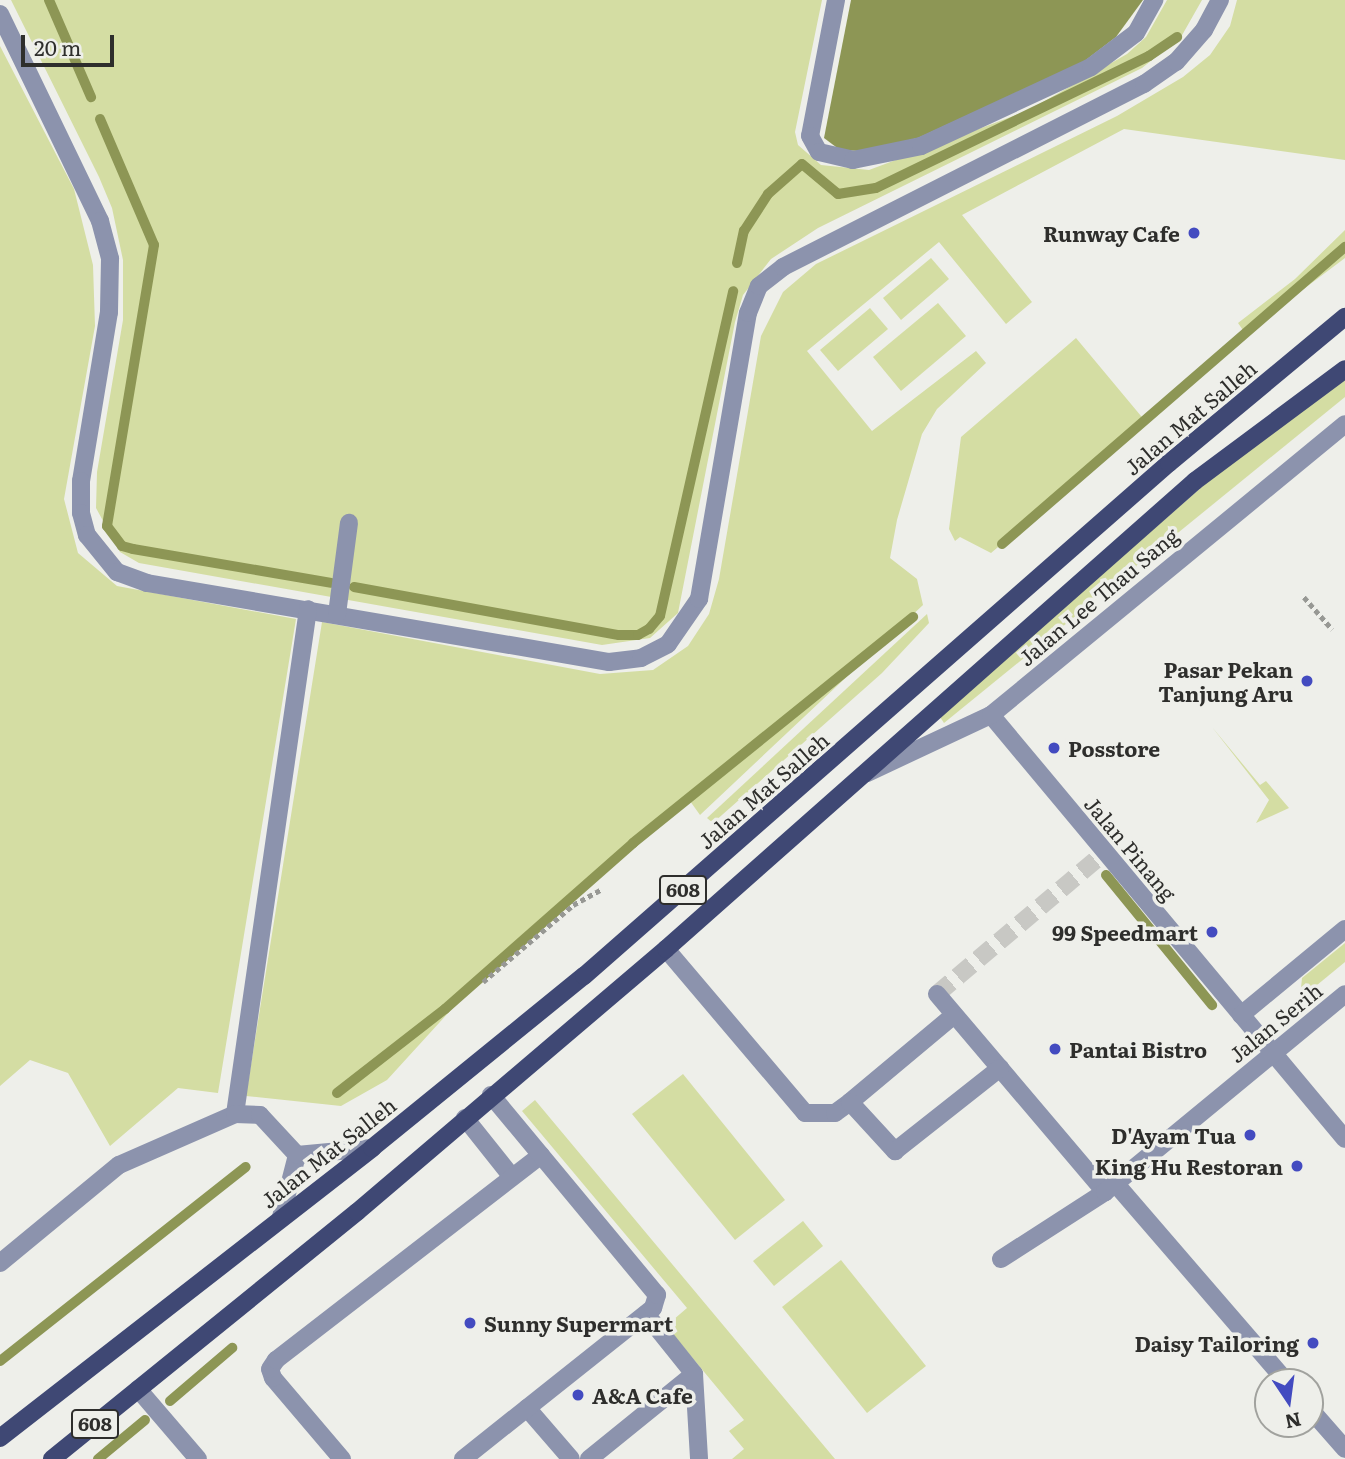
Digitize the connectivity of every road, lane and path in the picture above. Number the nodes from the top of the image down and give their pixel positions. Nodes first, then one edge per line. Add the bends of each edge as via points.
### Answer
1 (836, 0) edge
2 (1154, 0) edge
3 (1220, 0) edge
4 (0, 15) edge
5 (1345, 317) edge
6 (1345, 369) edge
7 (1345, 424) edge
8 (349, 523) dead end
9 (1304, 597) dead end
10 (309, 609) junction
11 (337, 614) junction
12 (1332, 629) dead end
13 (991, 715) junction
14 (863, 775) junction
15 (602, 889) dead end
16 (1345, 929) edge
17 (666, 949) junction
18 (483, 982) dead end
19 (937, 994) dead end
20 (1345, 994) edge
21 (954, 1014) junction
22 (1241, 1015) junction
23 (1273, 1053) junction
24 (1000, 1068) junction
25 (491, 1095) junction
26 (850, 1102) junction
27 (234, 1114) junction
28 (465, 1118) junction
29 (1345, 1139) edge
30 (372, 1148) junction
31 (297, 1154) junction
32 (541, 1155) junction
33 (512, 1177) junction
34 (1110, 1187) junction
35 (281, 1217) junction
36 (1000, 1259) dead end
37 (0, 1263) edge
38 (646, 1314) junction
39 (1274, 1368) edge
40 (694, 1374) junction
41 (138, 1389) junction
42 (527, 1408) junction
43 (1324, 1425) edge
44 (0, 1438) edge
45 (1345, 1449) edge
46 (52, 1459) edge
47 (198, 1459) edge
48 (342, 1459) edge
49 (463, 1459) edge
50 (571, 1459) edge
51 (589, 1459) edge
52 (699, 1459) edge

1 - 2 street via 810,136 819,152 853,160 921,146 1091,67 1136,33
3 - 11 street via 1205,30 1176,62 1144,84 783,267 759,286 748,313 699,599 667,644 641,658 609,662 537,653
4 - 10 street via 100,221 110,259 106,333 80,481 80,513 87,535 117,572 147,583
5 - 30 main road, Jalan Mat Salleh / 608 via 1169,463 595,967
6 - 14 main road, 608 via 1195,481
7 - 13 street, Jalan Lee Thau Sang
8 - 11 street
9 - 12 path
10 - 11 street
10 - 27 street
13 - 14 street, Jalan Lee Thau Sang
13 - 22 street, Jalan Pinang
14 - 17 main road, 608
15 - 18 path via 573,905
16 - 22 street, Jalan Serih
17 - 25 main road, 608
17 - 26 street via 805,1113 835,1113
19 - 21 street
20 - 23 street, Jalan Serih
21 - 24 street
21 - 26 street
22 - 23 street, Jalan Pinang
23 - 29 street, Jalan Pinang
23 - 34 street, Jalan Serih
24 - 26 street via 895,1151
24 - 34 street
25 - 28 main road, 608
25 - 32 street
27 - 31 street via 260,1115
27 - 37 street via 119,1165
28 - 33 street
28 - 41 main road, 608
30 - 31 street
30 - 35 main road, Jalan Mat Salleh / 608
31 - 35 street
32 - 33 street
32 - 38 street via 657,1295
33 - 48 street via 276,1360 270,1370 273,1378
34 - 36 street, Jalan Serih
34 - 39 street
35 - 44 main road, Jalan Mat Salleh / 608
38 - 40 street
38 - 42 street
40 - 51 street
40 - 52 street
41 - 46 main road, 608
41 - 47 street
42 - 49 street
42 - 50 street
43 - 45 street

